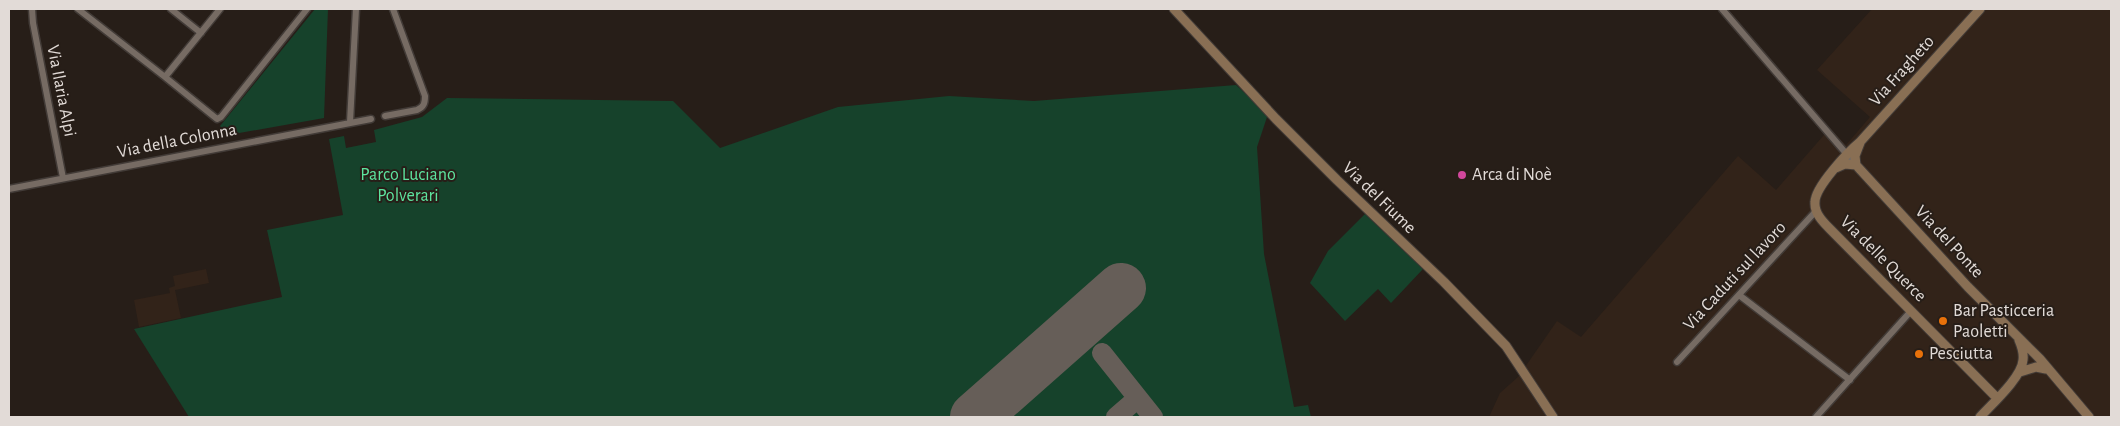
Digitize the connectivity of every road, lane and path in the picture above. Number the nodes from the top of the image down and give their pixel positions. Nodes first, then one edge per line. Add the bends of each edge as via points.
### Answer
1 (32, 9) edge
2 (78, 9) edge
3 (171, 9) edge
4 (220, 9) edge
5 (307, 9) edge
6 (356, 9) edge
7 (393, 9) edge
8 (1174, 9) edge
9 (1722, 9) edge
10 (1980, 9) edge
11 (201, 33) junction
12 (165, 77) junction
13 (385, 116) dead end
14 (371, 119) dead end
15 (350, 122) junction
16 (1860, 142) junction
17 (1846, 154) junction
18 (1856, 165) junction
19 (1836, 168) junction
20 (63, 178) junction
21 (9, 189) edge
22 (1816, 211) junction
23 (1739, 294) junction
24 (1911, 311) junction
25 (2019, 340) junction
26 (1677, 362) dead end
27 (2046, 369) junction
28 (2020, 372) junction
29 (1850, 380) junction
30 (1997, 398) junction
31 (1553, 417) edge
32 (1816, 417) edge
33 (1980, 417) edge
34 (2089, 417) edge

1 - 20 street, Via Ilaria Alpi via 32,23
2 - 12 street
3 - 11 street
4 - 11 street
5 - 12 street via 218,119
6 - 15 street
7 - 13 street via 425,102 417,110
8 - 31 street, Via del Fiume via 1310,153 1506,346
9 - 17 street, Via del Ponte
10 - 16 street, Via Fragheto
11 - 12 street
14 - 15 street, Via della Colonna
15 - 20 street, Via della Colonna
16 - 17 street, Via Fragheto
16 - 18 street via 1855,156
17 - 18 street, Via del Ponte
17 - 19 street, Via delle Querce
18 - 19 street via 1845,164
18 - 25 street, Via del Ponte
19 - 22 street, Via delle Querce via 1816,194
20 - 21 street, Via della Colonna
22 - 23 street, Via Caduti sul lavoro
22 - 24 street, Via delle Querce via 1830,230
23 - 26 street, Via Caduti sul lavoro
23 - 29 street
24 - 29 street
24 - 30 street, Via delle Querce
25 - 27 street, Via del Ponte
25 - 28 street via 2023,356
27 - 28 street via 2036,367
27 - 34 street, Via del Ponte
28 - 30 street
29 - 32 street
30 - 33 street

